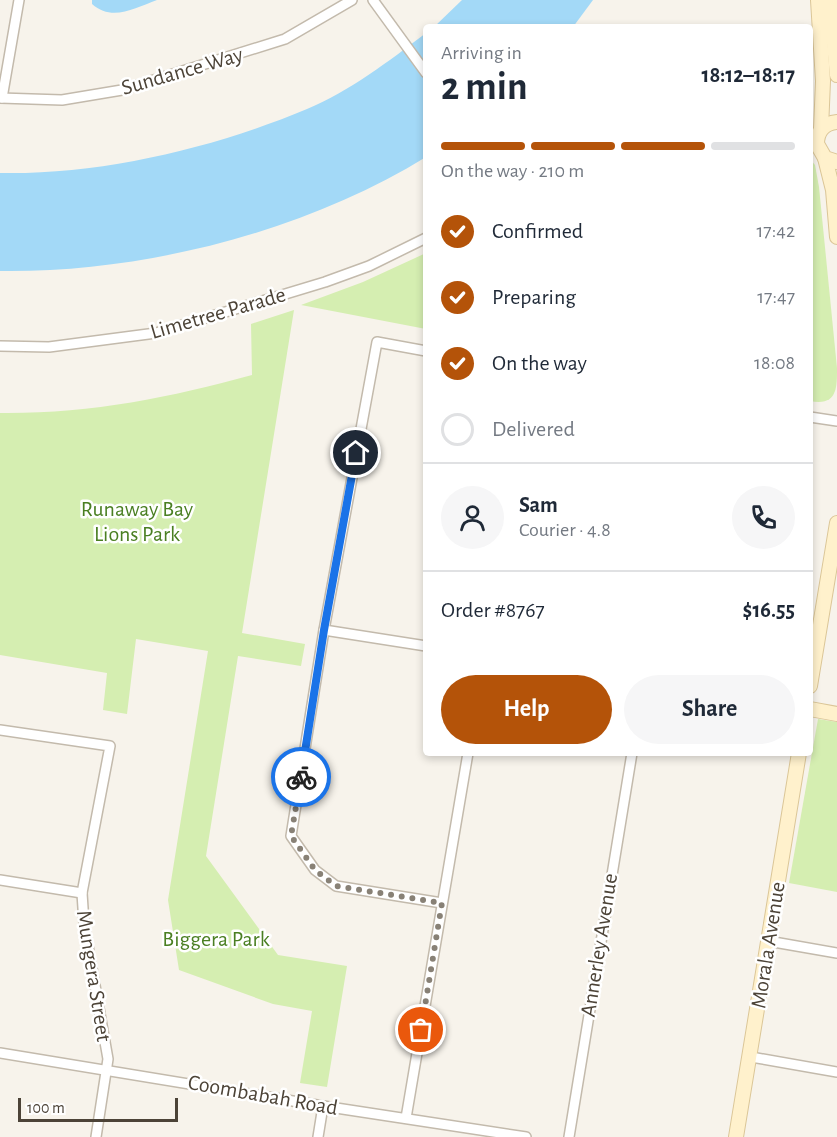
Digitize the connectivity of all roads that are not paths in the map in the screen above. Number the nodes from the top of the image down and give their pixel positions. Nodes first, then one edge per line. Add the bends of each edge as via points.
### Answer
1 (19, 0) edge
2 (352, 0) edge
3 (373, 0) edge
4 (818, 0) edge
5 (830, 0) edge
6 (423, 69) edge
7 (837, 75) edge
8 (1, 98) edge
9 (837, 122) edge
10 (817, 133) edge
11 (823, 157) edge
12 (837, 237) edge
13 (423, 239) edge
14 (0, 346) edge
15 (423, 350) edge
16 (813, 417) edge
17 (837, 421) edge
18 (837, 523) edge
19 (833, 566) edge
20 (324, 630) junction
21 (423, 646) edge
22 (813, 670) edge
23 (813, 710) edge
24 (837, 714) edge
25 (0, 730) edge
26 (467, 756) edge
27 (632, 756) edge
28 (799, 756) edge
29 (0, 880) edge
30 (82, 893) junction
31 (442, 903) junction
32 (768, 941) junction
33 (837, 953) edge
34 (0, 1053) edge
35 (751, 1057) junction
36 (107, 1069) junction
37 (837, 1072) edge
38 (323, 1106) junction
39 (406, 1119) junction
40 (96, 1137) edge
41 (318, 1137) edge
42 (526, 1137) edge
43 (569, 1137) edge
44 (736, 1137) edge

1 - 8 street
2 - 8 street, Sundance Way via 285,39 122,90 62,100
3 - 6 street
4 - 10 main road via 824,81
5 - 7 main road
9 - 10 main road via 827,124
10 - 11 main road
11 - 12 main road via 833,190
13 - 14 street, Limetree Parade via 325,282 156,333 50,347
15 - 20 street via 376,342
16 - 17 street
18 - 19 main road
19 - 22 main road
20 - 21 street
20 - 31 street via 291,836 315,870 336,886
23 - 24 main road
25 - 30 street, Mungera Street via 110,746
26 - 31 street
27 - 43 street, Annerley Avenue
28 - 32 main road, Morala Avenue
29 - 30 street
30 - 36 street, Mungera Street
31 - 39 street
32 - 33 street
32 - 35 main road, Morala Avenue
34 - 36 street, Coombabah Road
35 - 37 street
35 - 44 main road, Morala Avenue
36 - 38 street, Coombabah Road
36 - 40 street, Mungera Street
38 - 39 street, Coombabah Road
38 - 41 street
39 - 42 street, Coombabah Road

